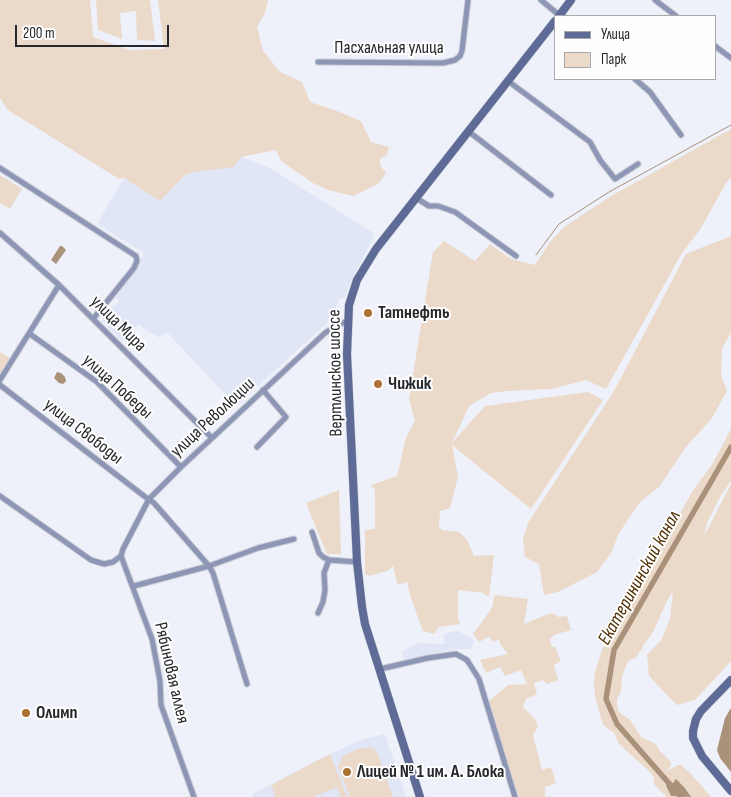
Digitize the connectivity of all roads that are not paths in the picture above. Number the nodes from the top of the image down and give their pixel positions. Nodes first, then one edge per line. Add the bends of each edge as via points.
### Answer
1 (468, 0) edge
2 (541, 0) edge
3 (571, 0) edge
4 (655, 0) edge
5 (555, 15) edge
6 (560, 15) edge
7 (675, 15) edge
8 (554, 23) edge
9 (716, 47) edge
10 (731, 58) edge
11 (318, 62) dead end
12 (636, 80) edge
13 (508, 81) junction
14 (468, 131) junction
15 (680, 135) dead end
16 (638, 164) dead end
17 (0, 168) edge
18 (551, 196) dead end
19 (416, 198) junction
20 (0, 234) edge
21 (516, 256) dead end
22 (59, 285) junction
23 (93, 319) junction
24 (347, 321) junction
25 (30, 334) junction
26 (0, 380) edge
27 (0, 385) edge
28 (263, 390) junction
29 (212, 438) junction
30 (257, 447) dead end
31 (181, 467) junction
32 (0, 496) edge
33 (149, 499) junction
34 (312, 532) dead end
35 (294, 539) dead end
36 (121, 556) junction
37 (329, 560) junction
38 (357, 562) junction
39 (209, 566) junction
40 (134, 586) junction
41 (318, 613) dead end
42 (380, 669) junction
43 (731, 680) edge
44 (247, 684) dead end
45 (731, 791) edge
46 (194, 797) edge
47 (420, 797) edge
48 (515, 797) edge

1 - 11 street, Пасхальная улица via 462,51 455,60 444,63
2 - 5 street
3 - 6 main road, Вертлинское шоссе
4 - 7 street
8 - 13 main road, Вертлинское шоссе
9 - 10 street
12 - 15 street via 650,92
13 - 14 main road, Вертлинское шоссе
13 - 16 street via 590,142 615,179
14 - 18 street
14 - 19 main road, Вертлинское шоссе
17 - 23 street via 136,256 134,268
19 - 21 street via 429,206 455,212
19 - 24 main road, Вертлинское шоссе via 361,273 350,298
20 - 22 street, улица Мира
22 - 23 street, улица Мира
22 - 25 street
23 - 29 street, улица Мира
24 - 28 street, улица Революции via 325,333
24 - 38 main road, Вертлинское шоссе
25 - 26 street
25 - 31 street, улица Победы via 97,382
27 - 33 street, улица Свободы
28 - 29 street, улица Революции
28 - 30 street via 286,417
29 - 31 street, улица Революции
31 - 33 street, улица Революции
32 - 36 street via 91,560 104,564
33 - 36 street, улица Революции
33 - 39 street, улица Свободы
34 - 37 street via 319,553
35 - 39 street
36 - 40 street, Рябиновая аллея
37 - 38 street
37 - 41 street via 324,573 323,602
38 - 42 main road, Вертлинское шоссе via 362,608
39 - 40 street
39 - 44 street
40 - 46 street, Рябиновая аллея via 152,639 161,705
42 - 47 main road, Вертлинское шоссе
42 - 48 street via 456,654 467,660 479,680
43 - 45 main road via 701,711 693,738 697,748

